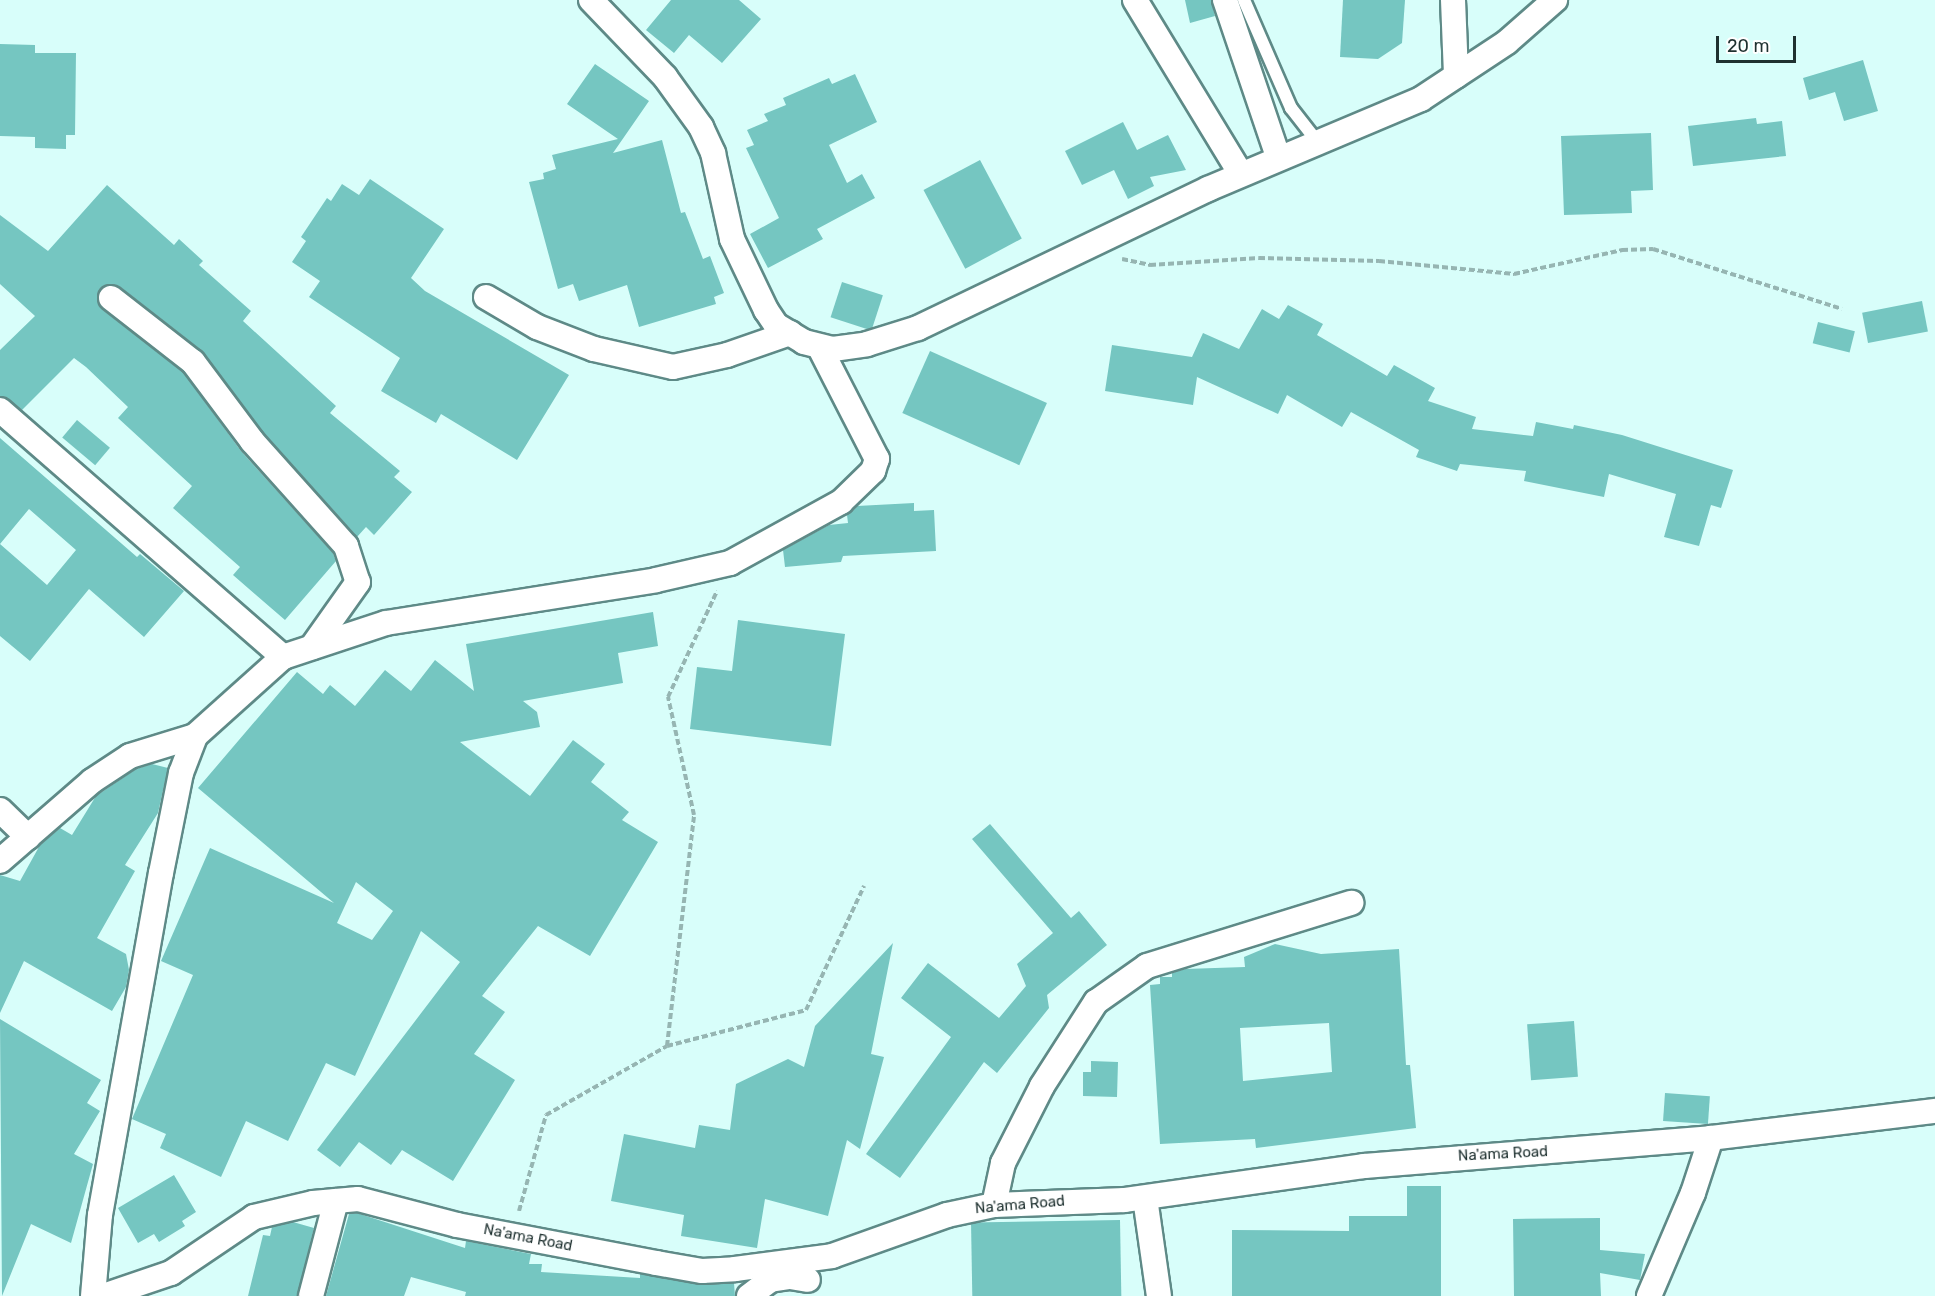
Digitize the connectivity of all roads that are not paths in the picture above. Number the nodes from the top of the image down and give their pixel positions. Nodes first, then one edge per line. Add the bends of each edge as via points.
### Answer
1 (591, 0) edge
2 (1135, 0) edge
3 (1225, 0) edge
4 (1244, 0) edge
5 (1453, 0) edge
6 (1555, 0) edge
7 (1456, 76) junction
8 (1316, 140) junction
9 (1278, 157) junction
10 (1241, 174) junction
11 (486, 297) dead end
12 (111, 298) dead end
13 (790, 333) junction
14 (820, 348) junction
15 (0, 410) edge
16 (312, 647) junction
17 (283, 657) junction
18 (195, 736) junction
19 (0, 810) edge
20 (28, 837) junction
21 (0, 861) edge
22 (1351, 903) dead end
23 (1935, 1111) edge
24 (1711, 1138) junction
25 (1145, 1198) junction
26 (336, 1201) junction
27 (994, 1205) junction
28 (807, 1279) edge
29 (93, 1296) edge
30 (103, 1296) edge
31 (312, 1296) edge
32 (749, 1296) edge
33 (1159, 1296) edge
34 (1649, 1296) edge

1 - 13 street via 665,77 700,127 713,153 742,265 776,325
2 - 10 street
3 - 9 street
4 - 8 lane via 1292,108
5 - 7 street
6 - 7 street via 1507,42
7 - 8 street via 1421,99
8 - 9 street
9 - 10 street
10 - 14 street via 918,328 867,344
11 - 13 street via 537,327 613,354 673,367 727,355
12 - 16 street via 193,362 252,441 346,546 358,582
13 - 14 street
14 - 16 street via 876,454 876,465 841,502 730,563 656,580 428,614
15 - 17 street
16 - 17 street
17 - 18 street
18 - 20 street via 130,756 92,781
18 - 29 street via 181,773 159,884 100,1215
19 - 20 street
20 - 21 street
22 - 27 street via 1147,966 1096,1002 1042,1086 1003,1163
23 - 24 street, Na'ama Road
24 - 25 street, Na'ama Road via 1364,1166
24 - 34 street via 1693,1193
25 - 27 street, Na'ama Road
25 - 33 street
26 - 28 street, Na'ama Road via 358,1199 457,1225 702,1271
26 - 30 street, Na'ama Road via 254,1217 171,1273
26 - 31 street
27 - 28 street, Na'ama Road via 947,1215 832,1256
28 - 32 street via 770,1280

